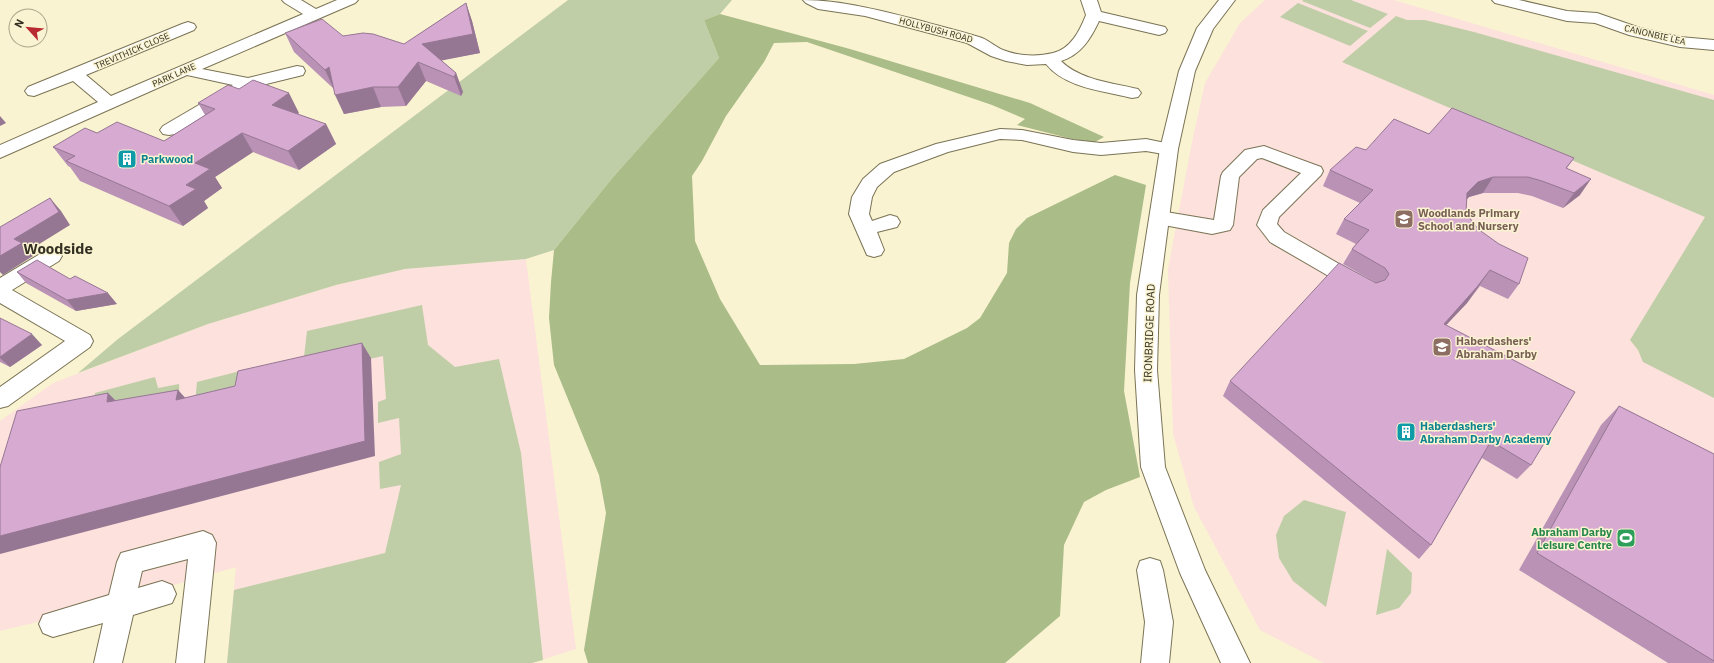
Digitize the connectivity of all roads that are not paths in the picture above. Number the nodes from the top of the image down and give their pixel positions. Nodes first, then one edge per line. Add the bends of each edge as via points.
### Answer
1 (290, 0) edge
2 (350, 0) edge
3 (811, 0) edge
4 (1088, 0) edge
5 (1227, 0) edge
6 (1500, 0) edge
7 (1588, 4) dead end
8 (331, 7) junction
9 (314, 14) junction
10 (1094, 15) junction
11 (171, 16) dead end
12 (351, 17) dead end
13 (1597, 18) junction
14 (1159, 30) dead end
15 (1714, 45) edge
16 (1050, 58) junction
17 (187, 69) junction
18 (297, 71) dead end
19 (75, 74) junction
20 (248, 83) junction
21 (34, 91) dead end
22 (1132, 93) dead end
23 (109, 103) junction
24 (169, 130) dead end
25 (1169, 149) junction
26 (0, 152) edge
27 (1160, 218) junction
28 (890, 222) dead end
29 (865, 229) junction
30 (874, 250) dead end
31 (52, 256) dead end
32 (0, 288) edge
33 (1368, 289) edge
34 (0, 293) edge
35 (0, 399) edge
36 (1150, 570) dead end
37 (162, 594) dead end
38 (121, 604) junction
39 (53, 624) dead end
40 (108, 663) edge
41 (190, 663) edge
42 (1155, 663) edge
43 (1236, 663) edge

1 - 9 street
2 - 8 street, PARK LANE
3 - 16 street, HOLLYBUSH ROAD via 975,41 1010,57 1025,60
4 - 10 street via 1091,2
5 - 25 street, IRONBRIDGE ROAD via 1205,28 1187,71
6 - 13 street, CANONBIE LEA via 1567,16
7 - 13 street
8 - 9 street, PARK LANE
8 - 12 street
9 - 17 street, PARK LANE
10 - 14 street
10 - 16 street, HOLLYBUSH ROAD via 1072,49 1060,57
11 - 19 street, TREVITHICK CLOSE via 193,30
13 - 15 street, CANONBIE LEA via 1643,34 1680,42
16 - 22 street via 1053,64 1079,79
17 - 20 street
17 - 23 street, PARK LANE
18 - 20 street
19 - 21 street, TREVITHICK CLOSE
19 - 23 street, TREVITHICK CLOSE
20 - 24 street
23 - 26 street, PARK LANE
25 - 27 street, IRONBRIDGE ROAD
25 - 29 street via 1146,145 1101,149 1022,135 1000,134 942,148 887,168 870,183 862,197 859,214
27 - 33 street via 1212,227 1223,225 1230,176 1251,154 1264,152 1314,171 1270,215 1267,225 1276,237
27 - 43 street, IRONBRIDGE ROAD via 1148,295 1146,370 1153,467 1193,573
28 - 29 street
29 - 30 street
31 - 32 street
34 - 35 street via 82,341
36 - 42 street via 1159,622
37 - 38 street
38 - 39 street
38 - 40 street
38 - 41 street via 130,562 203,543

